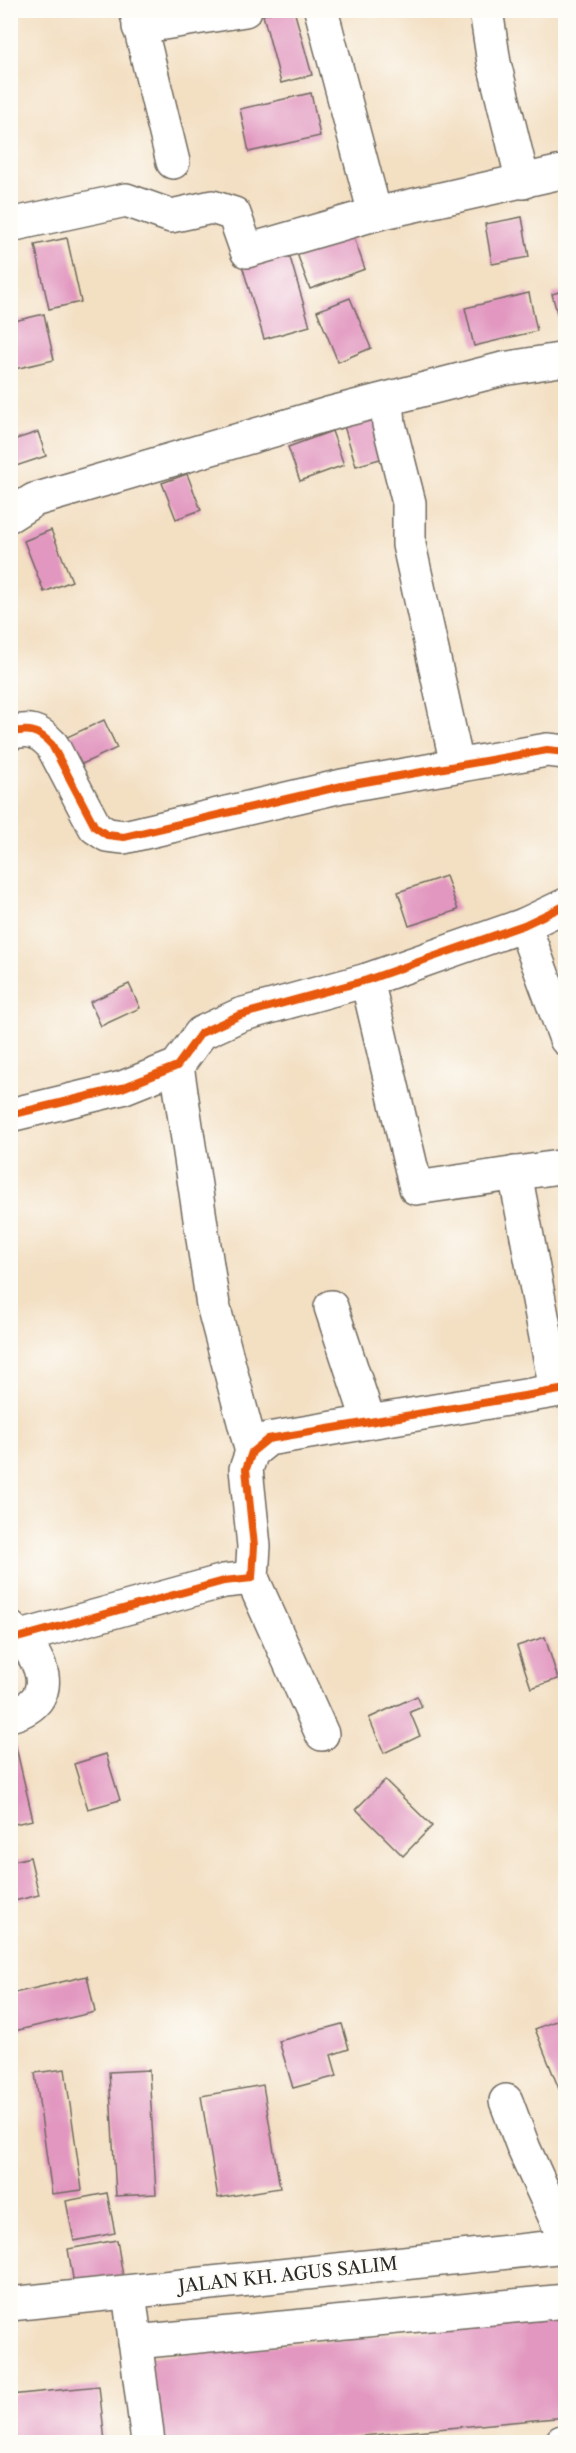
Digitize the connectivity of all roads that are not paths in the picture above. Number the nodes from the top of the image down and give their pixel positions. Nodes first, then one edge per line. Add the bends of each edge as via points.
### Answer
1 (245, 10) edge
2 (321, 10) edge
3 (486, 10) edge
4 (137, 19) edge
5 (173, 162) dead end
6 (566, 171) edge
7 (523, 182) junction
8 (375, 213) junction
9 (10, 225) edge
10 (566, 358) edge
11 (387, 400) junction
12 (10, 515) edge
13 (10, 733) edge
14 (566, 752) edge
15 (457, 765) junction
16 (566, 904) edge
17 (524, 925) junction
18 (367, 980) junction
19 (566, 1039) edge
20 (177, 1066) junction
21 (10, 1115) edge
22 (566, 1166) edge
23 (515, 1173) junction
24 (331, 1307) dead end
25 (561, 1390) edge
26 (369, 1422) junction
27 (252, 1452) junction
28 (252, 1578) junction
29 (16, 1632) edge
30 (10, 1715) edge
31 (322, 1734) dead end
32 (506, 2101) dead end
33 (566, 2241) edge
34 (566, 2246) edge
35 (129, 2292) junction
36 (566, 2301) edge
37 (10, 2304) edge
38 (135, 2342) junction
39 (148, 2442) edge

1 - 4 street
2 - 8 street
3 - 7 street via 494,63
4 - 5 street
6 - 7 street
7 - 8 street
8 - 9 street via 247,250 234,214 212,207 171,216 126,200
10 - 11 street via 503,369
11 - 12 street via 34,500
11 - 15 street via 389,424 409,503 409,545
13 - 15 street via 27,728 42,734 52,745 95,827 106,835 124,837 342,786
14 - 15 street via 547,750
16 - 17 street
17 - 18 street
17 - 19 street
18 - 20 street via 240,1015 201,1033
18 - 23 street via 416,1188
20 - 21 street via 122,1088
20 - 27 street via 213,1305
22 - 23 street
23 - 25 street
24 - 26 street
25 - 26 street
26 - 27 street via 267,1439
27 - 28 street via 246,1468 254,1546
28 - 29 street via 224,1581
28 - 31 street
29 - 30 street via 43,1669 42,1691 35,1704
32 - 33 street
34 - 35 street, JALAN KH. AGUS SALIM
35 - 37 street, JALAN KH. AGUS SALIM
35 - 38 street
36 - 38 street
38 - 39 street

